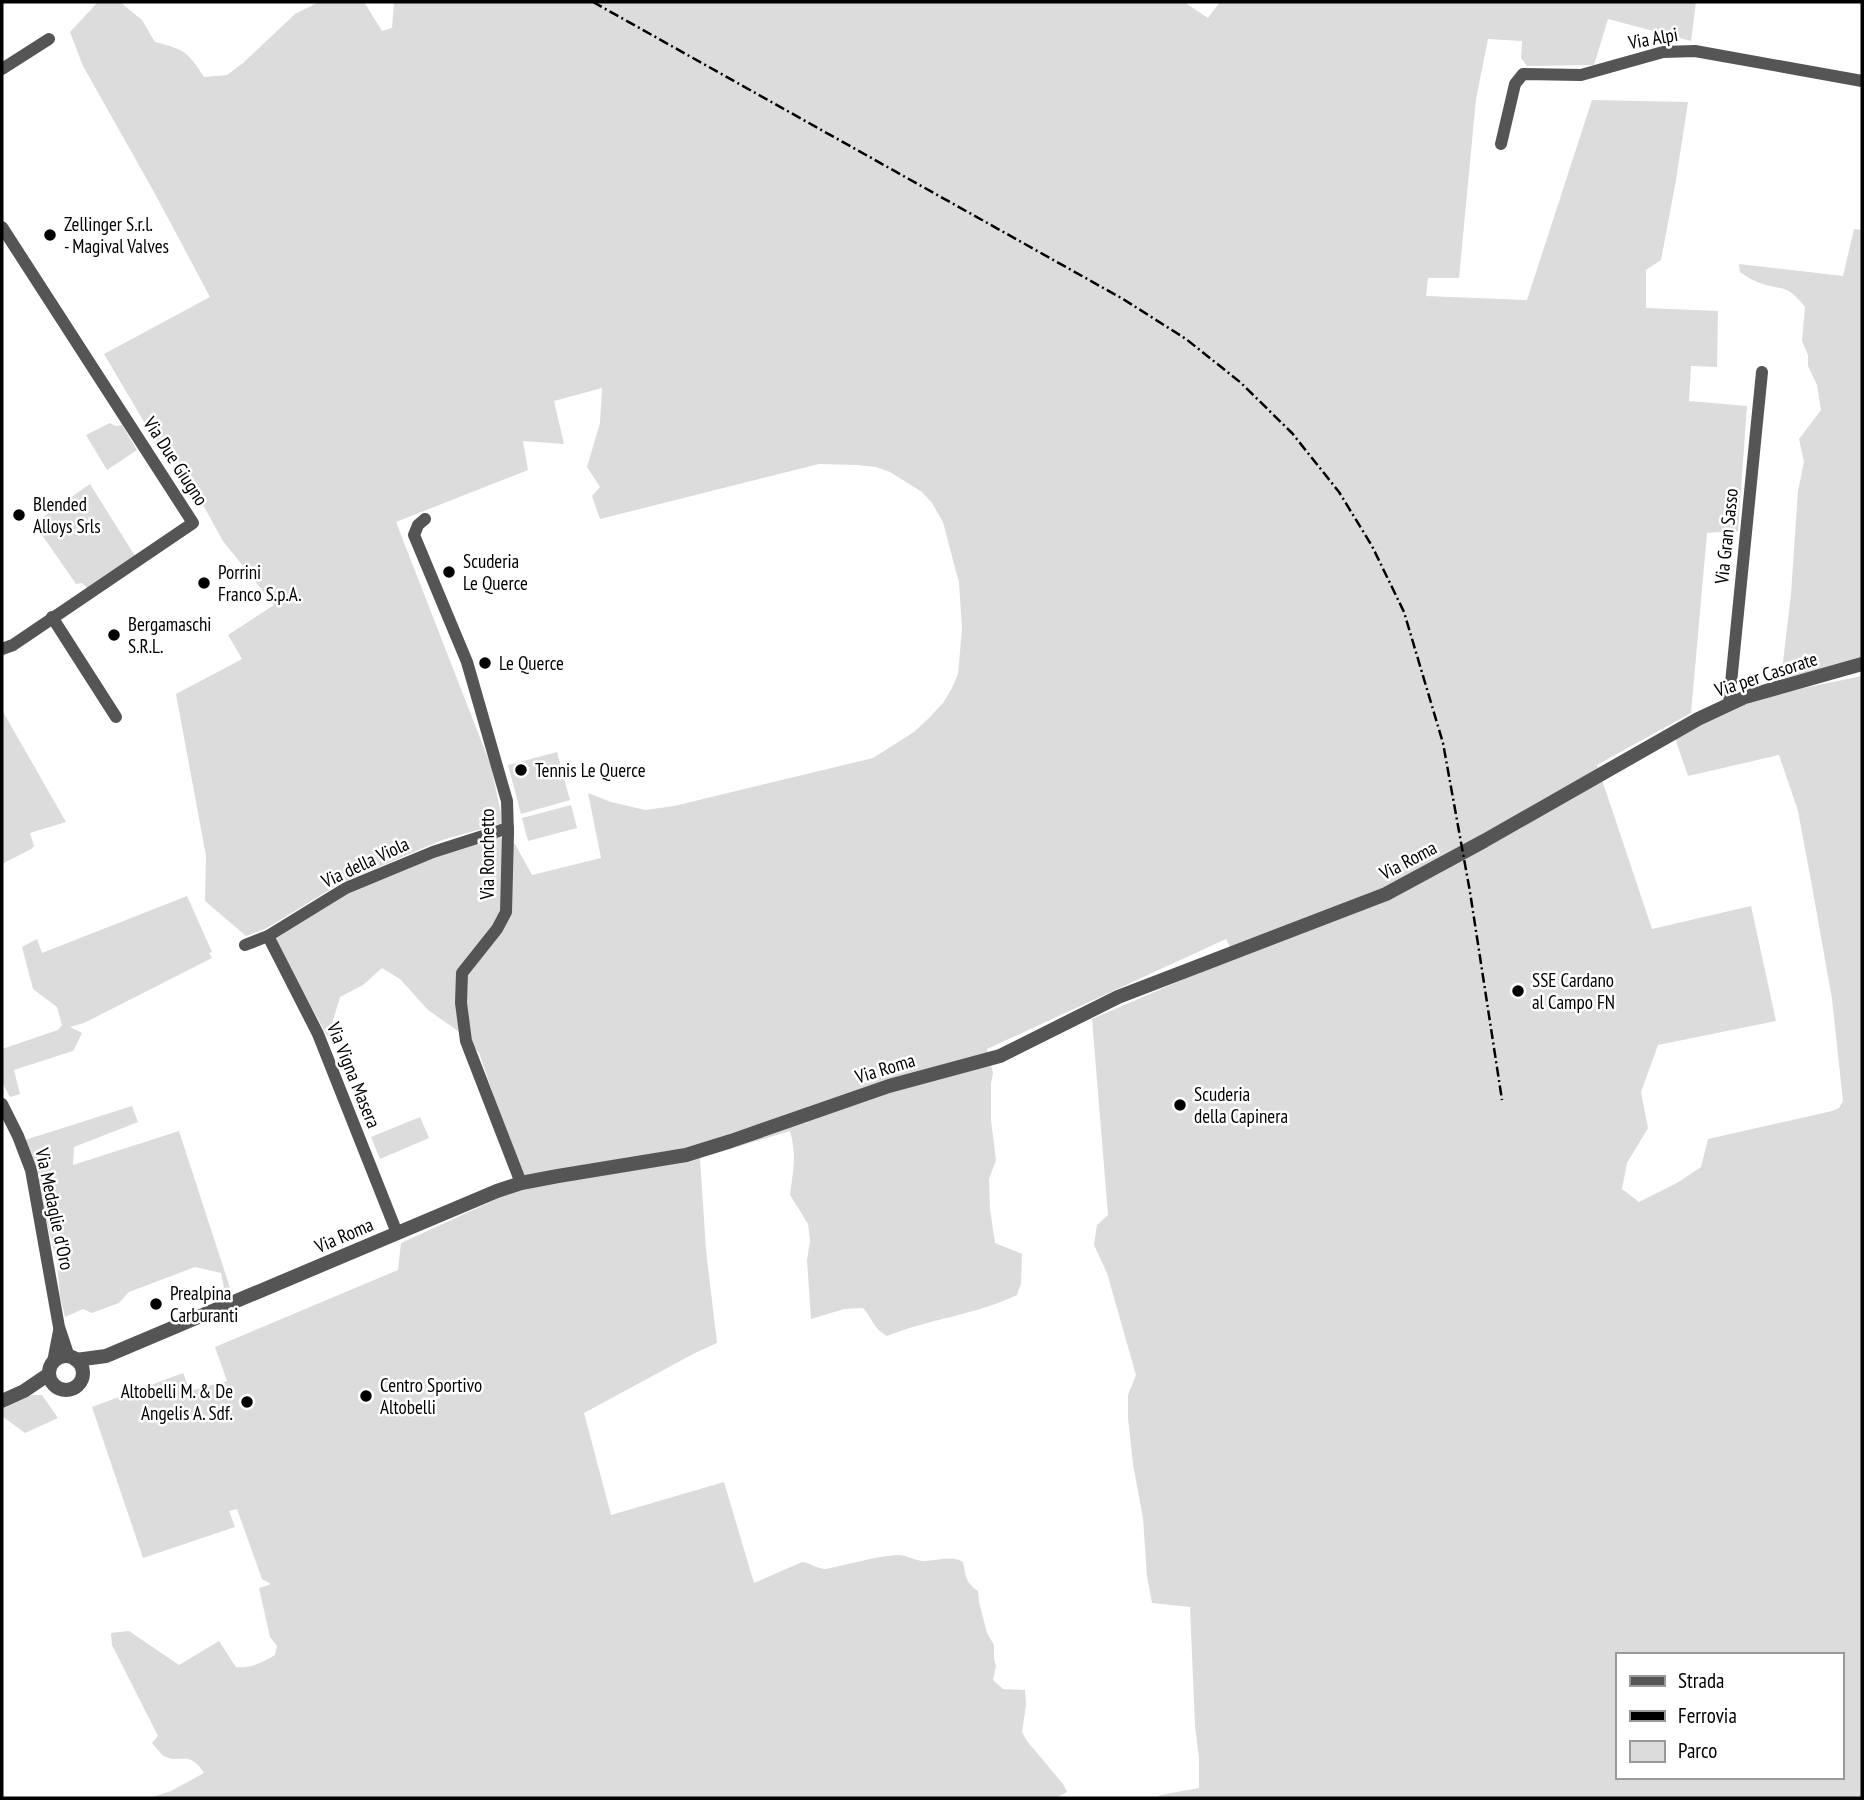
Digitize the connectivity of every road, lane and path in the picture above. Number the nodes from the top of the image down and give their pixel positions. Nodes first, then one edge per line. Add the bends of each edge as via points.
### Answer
1 (49, 39) dead end
2 (2, 69) edge
3 (1862, 80) edge
4 (1500, 144) dead end
5 (2, 227) edge
6 (1762, 372) dead end
7 (425, 519) dead end
8 (52, 617) junction
9 (2, 649) edge
10 (1862, 664) edge
11 (1729, 703) junction
12 (116, 717) dead end
13 (1649, 747) joint
14 (508, 828) junction
15 (268, 936) junction
16 (246, 945) dead end
17 (2, 1104) edge
18 (521, 1183) junction
19 (397, 1233) junction
20 (59, 1327) junction
21 (106, 1356) junction
22 (73, 1358) junction
23 (51, 1368) junction
24 (81, 1380) junction
25 (57, 1388) junction
26 (24, 1391) junction
27 (2, 1401) edge

1 - 2 street
3 - 4 street, Via Alpi via 1695,51 1663,52 1581,75 1523,74 1515,84
5 - 8 street, Via Due Giugno via 193,523
6 - 11 street, Via Gran Sasso
7 - 14 street, Via Ronchetto via 414,535 467,662 507,801
8 - 9 street, Via Due Giugno
8 - 12 street
10 - 11 street, Via per Casorate
11 - 13 street, Via per Casorate
13 - 18 street, Via Roma via 1386,894 1118,997 1000,1056 889,1086 686,1156
14 - 15 street, Via della Viola via 433,852 346,888
14 - 18 street, Via Ronchetto via 506,912 462,973 461,1003 466,1041
15 - 16 street, Via della Viola
15 - 19 street, Via Vigna Masera via 317,1034
17 - 20 street, Via Medaglie d'Oro via 31,1170
18 - 19 street, Via Roma
19 - 21 street, Via Roma
20 - 22 street, Via Medaglie d'Oro
20 - 23 street, Via Medaglie d'Oro
21 - 22 street, Via Roma
21 - 24 street, Via Roma
22 - 23 street, Via Roma via 64,1356
22 - 24 street via 82,1369
23 - 25 street via 50,1379
23 - 26 street, Via Roma
24 - 25 street, Via Roma via 73,1388
25 - 26 street, Via Roma
26 - 27 street, Via Roma

